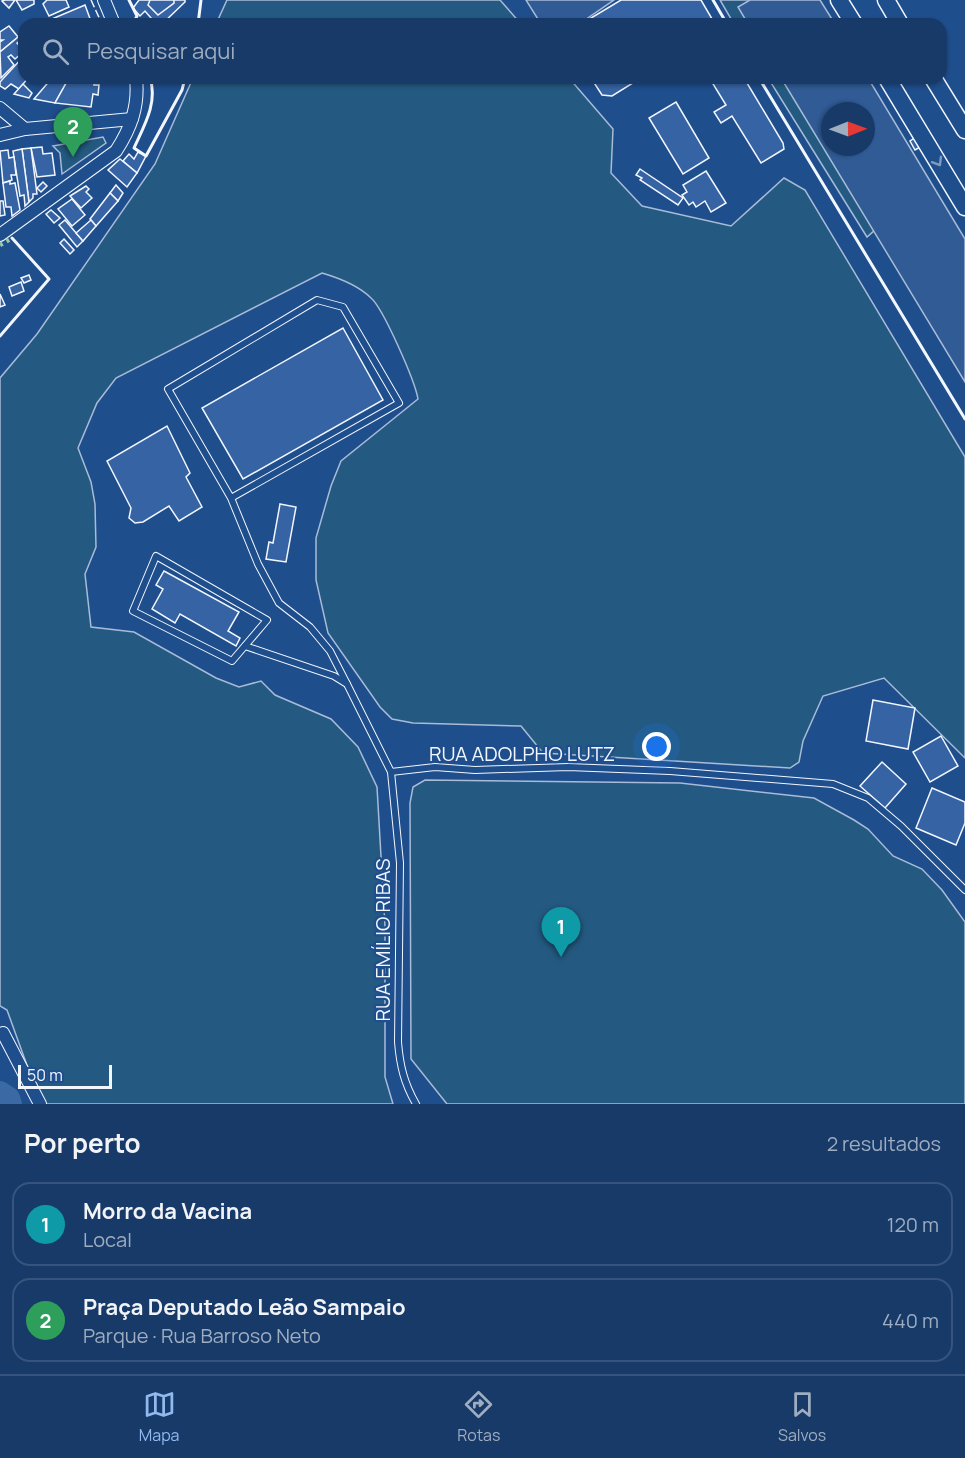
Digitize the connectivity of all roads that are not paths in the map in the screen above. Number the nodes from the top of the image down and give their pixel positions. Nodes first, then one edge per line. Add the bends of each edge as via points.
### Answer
1 (104, 0) edge
2 (839, 0) edge
3 (886, 0) edge
4 (112, 18) edge
5 (850, 18) edge
6 (896, 18) edge
7 (137, 84) edge
8 (891, 84) edge
9 (937, 84) edge
10 (0, 108) edge
11 (132, 119) junction
12 (25, 129) junction
13 (965, 130) edge
14 (0, 135) edge
15 (965, 207) edge
16 (0, 235) edge
17 (231, 498) junction
18 (245, 646) junction
19 (347, 684) junction
20 (391, 772) junction
21 (965, 890) edge
22 (3, 1033) dead end
23 (40, 1104) edge
24 (416, 1104) edge

1 - 4 street
2 - 5 main road
3 - 6 main road
7 - 11 street
8 -> 15 main road
9 - 13 main road
10 - 12 street
11 - 12 street
11 - 16 street via 116,151
12 - 14 street
17 - 17 lane via 399,403 343,307 317,300 168,388
17 - 19 lane via 279,603 310,627 330,651
18 - 18 lane via 267,620 156,556 133,611 232,661
18 - 19 lane
19 - 20 lane
20 - 21 lane, RUA ADOLPHO LUTZ via 435,767 568,767 833,784 868,798 902,826
20 - 24 lane, RUA EMÍLIO RIBAS via 400,863 399,1051 405,1086
22 - 23 street

